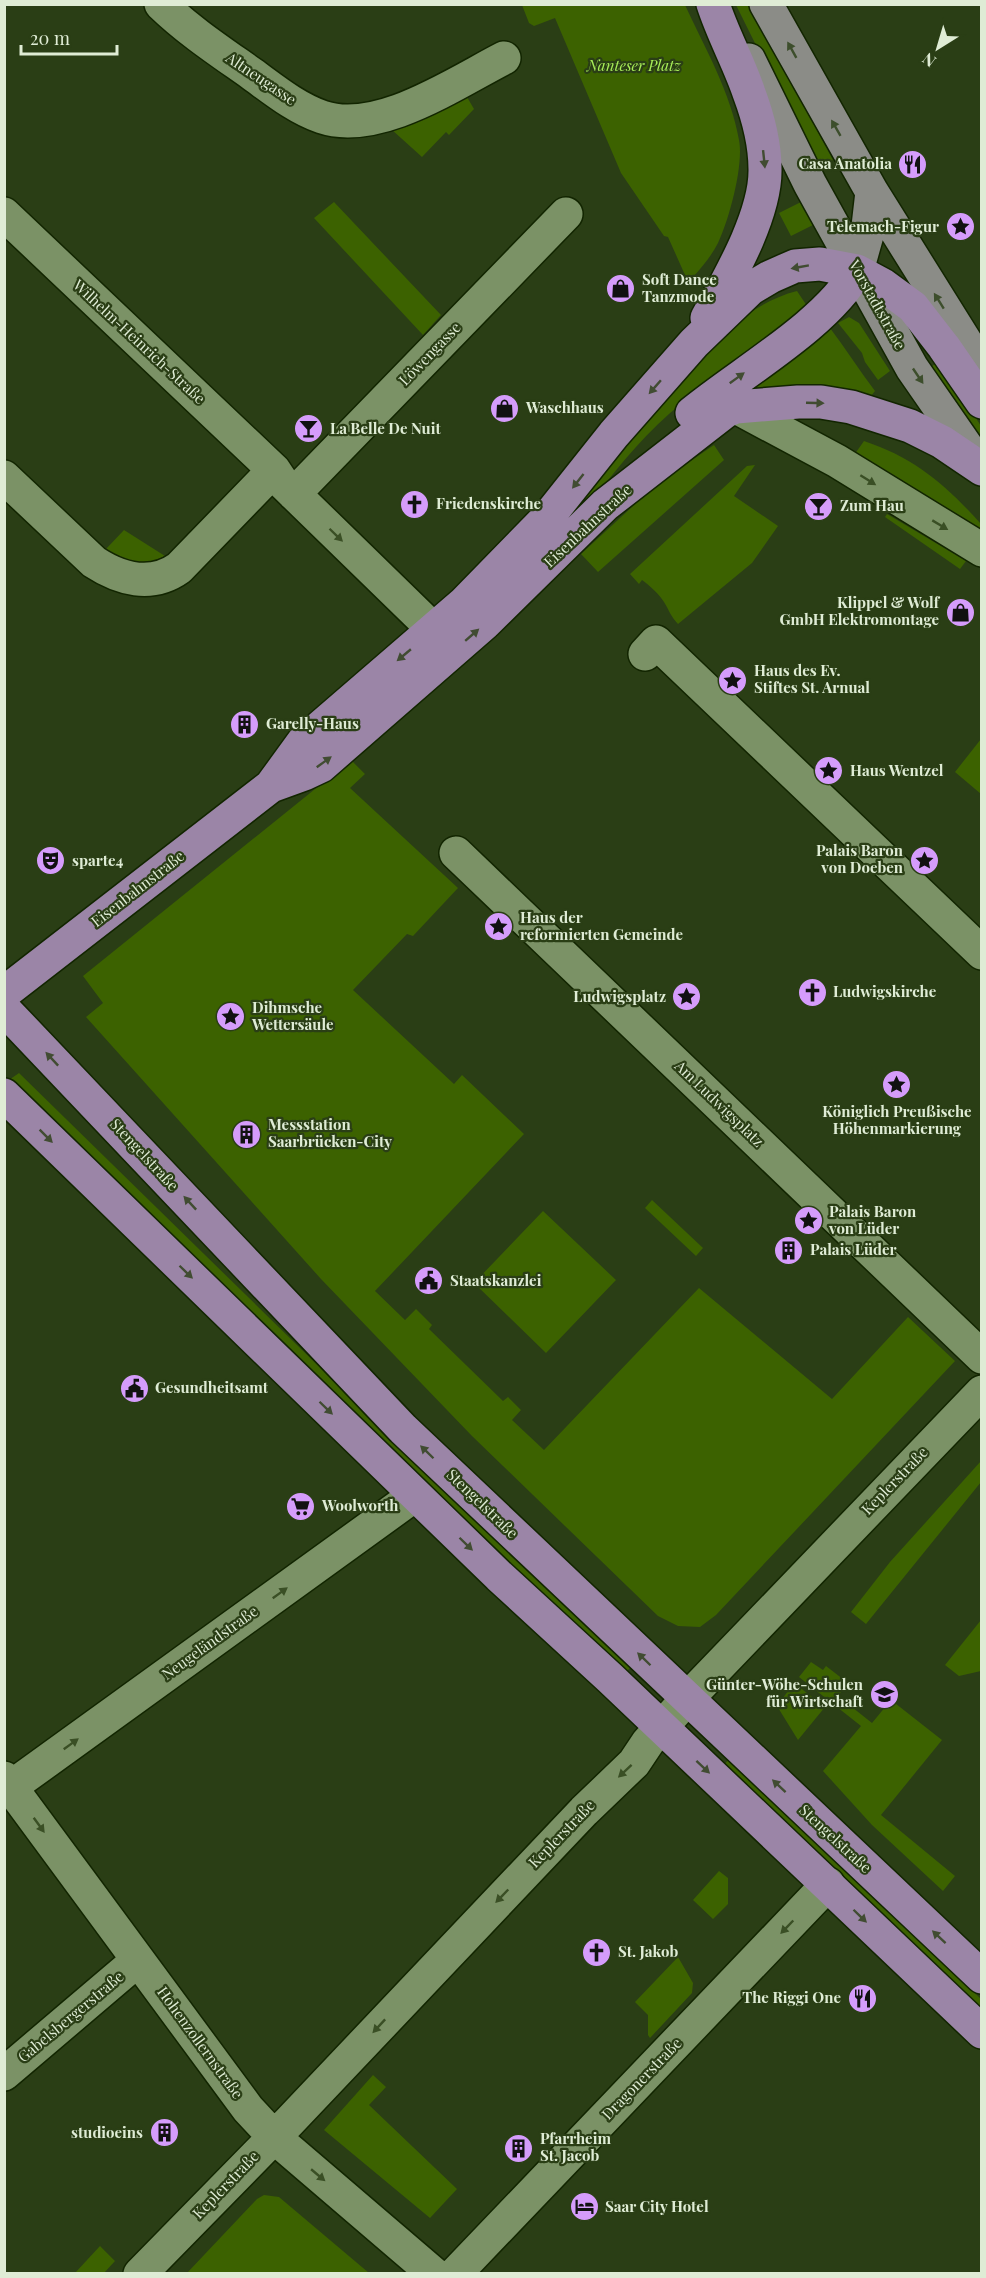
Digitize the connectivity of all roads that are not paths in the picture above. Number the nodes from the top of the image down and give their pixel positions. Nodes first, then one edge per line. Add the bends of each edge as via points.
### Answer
1 (161, 4) edge
2 (713, 4) edge
3 (722, 4) edge
4 (766, 4) edge
5 (504, 58) dead end
6 (872, 192) junction
7 (4, 214) edge
8 (566, 214) dead end
9 (857, 271) junction
10 (694, 343) junction
11 (981, 368) edge
12 (981, 402) edge
13 (736, 407) junction
14 (981, 467) edge
15 (4, 477) edge
16 (284, 482) junction
17 (605, 506) junction
18 (981, 550) edge
19 (434, 630) junction
20 (645, 654) dead end
21 (271, 786) junction
22 (456, 853) dead end
23 (981, 953) edge
24 (4, 993) edge
25 (4, 1009) edge
26 (4, 1095) edge
27 (981, 1356) edge
28 (981, 1392) edge
29 (415, 1495) junction
30 (687, 1699) junction
31 (661, 1727) junction
32 (7, 1786) edge
33 (828, 1884) junction
34 (138, 1960) junction
35 (981, 1977) edge
36 (981, 2032) edge
37 (4, 2074) edge
38 (274, 2137) junction
39 (140, 2274) edge
40 (434, 2274) edge
41 (455, 2274) edge

1 - 5 street, Altneugasse via 197,35 287,99 321,117 344,121 387,115
2 -> 10 main road via 750,95 762,139 765,171 759,205 745,243
3 - 9 main road, Vorstadtstraße via 798,161
6 -> 4 main road
6 - 9 main road via 867,235
11 -> 6 main road
7 - 16 street, Wilhelm-Heinrich-Straße
8 - 16 street, Löwengasse
9 -> 10 main road via 820,264 795,266 770,277 750,289
9 - 12 main road via 914,308
9 -> 14 main road, Vorstadtstraße via 912,368
17 -> 9 main road via 670,431 823,313 847,290
10 -> 19 main road, Eisenbahnstraße via 548,517
13 -> 14 main road, Eisenbahnstraße via 821,402 851,407 910,426
13 - 17 main road, Eisenbahnstraße via 690,438
13 -> 18 street via 837,461
15 - 16 street via 94,561 131,579 168,576
16 -> 19 street, Wilhelm-Heinrich-Straße
21 -> 17 main road, Eisenbahnstraße via 321,766 485,623
19 -> 21 main road, Eisenbahnstraße via 303,742
20 - 23 street via 656,642
21 - 24 main road, Eisenbahnstraße
22 - 27 street, Am Ludwigsplatz
30 -> 25 main road, Stengelstraße via 403,1429
26 -> 29 main road
28 - 30 street, Keplerstraße
29 -> 31 main road
32 -> 29 street, Neugeländstraße
30 - 31 street, Keplerstraße
35 -> 30 main road, Stengelstraße
31 -> 33 main road
31 -> 38 street, Keplerstraße via 624,1773 584,1810
32 -> 34 street, Hohenzollernstraße
33 -> 36 main road
33 -> 41 street, Dragonerstraße
34 - 37 street, Gabelsbergerstraße
34 - 38 street, Hohenzollernstraße via 248,2109
38 - 39 street, Keplerstraße
38 -> 40 street, Hohenzollernstraße

